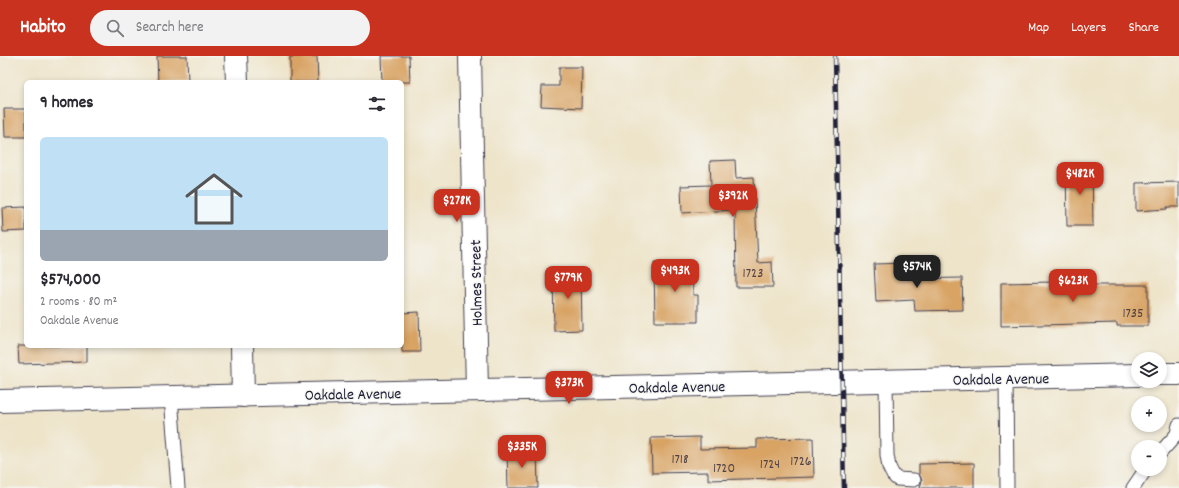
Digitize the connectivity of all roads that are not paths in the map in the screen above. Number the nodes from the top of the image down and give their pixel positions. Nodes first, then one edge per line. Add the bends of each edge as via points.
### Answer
1 (236, 56) edge
2 (470, 56) edge
3 (237, 80) edge
4 (242, 348) edge
5 (1167, 374) edge
6 (1179, 374) edge
7 (1131, 375) edge
8 (1006, 378) junction
9 (886, 381) junction
10 (477, 390) junction
11 (243, 396) junction
12 (171, 397) junction
13 (0, 401) edge
14 (1178, 433) edge
15 (1167, 445) edge
16 (1141, 476) edge
17 (914, 480) dead end
18 (178, 488) edge
19 (1007, 488) edge
20 (1133, 488) edge

1 - 3 street
2 - 10 street, Holmes Street
4 - 11 street
5 - 6 street
7 - 8 street, Oakdale Avenue
8 - 9 street, Oakdale Avenue
8 - 19 lane
9 - 10 street, Oakdale Avenue
9 - 17 lane via 889,467 897,479
10 - 11 street, Oakdale Avenue
11 - 12 street, Oakdale Avenue
12 - 13 street, Oakdale Avenue
12 - 18 lane
14 - 15 lane
16 - 20 lane

